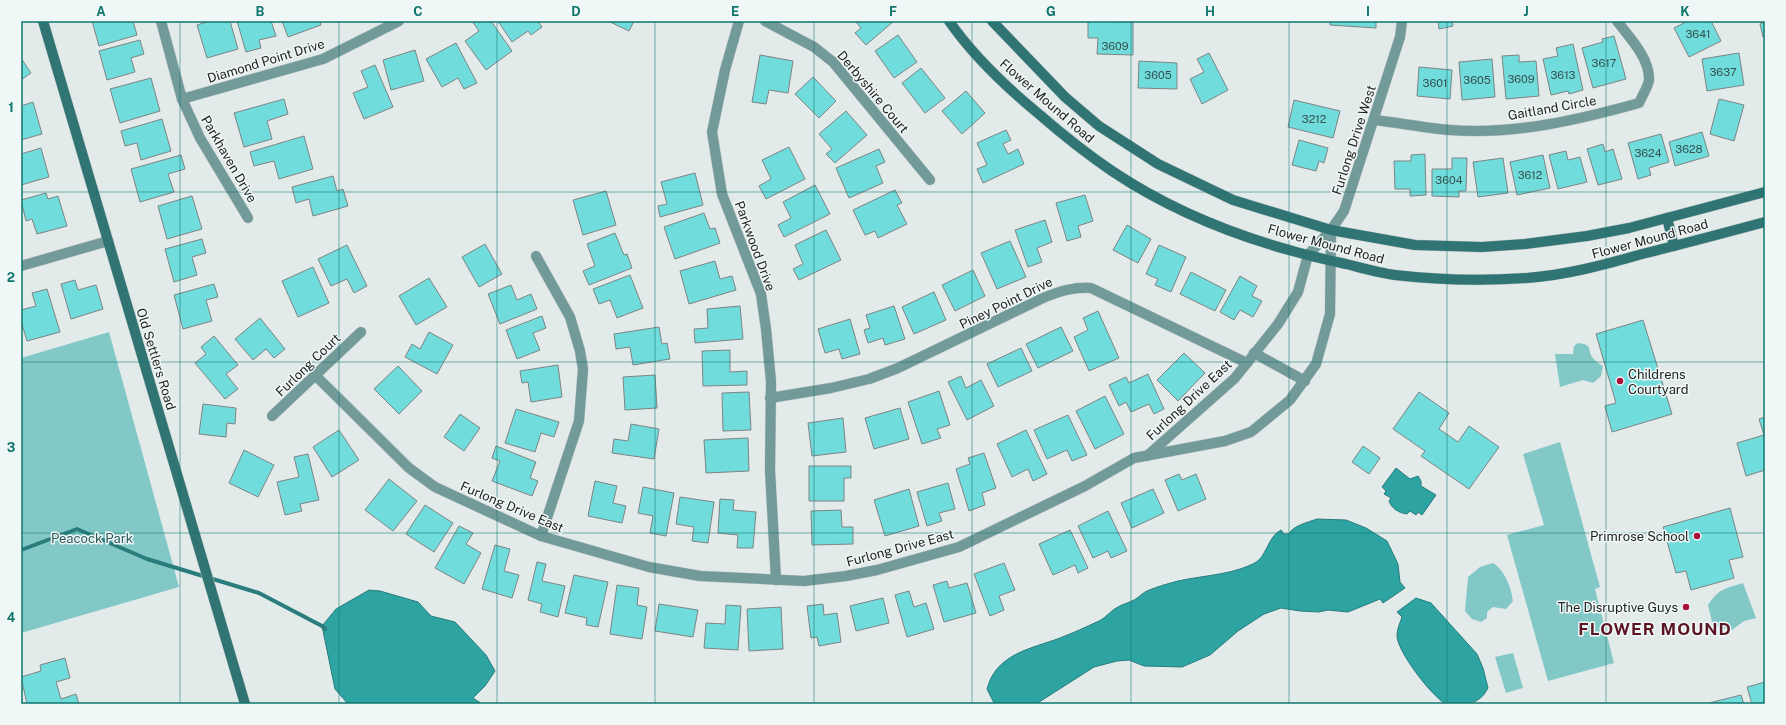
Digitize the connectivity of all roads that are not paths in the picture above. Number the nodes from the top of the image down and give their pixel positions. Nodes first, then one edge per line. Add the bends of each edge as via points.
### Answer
1 (43, 21) edge
2 (161, 21) edge
3 (399, 21) edge
4 (739, 21) edge
5 (765, 21) edge
6 (949, 21) edge
7 (992, 21) edge
8 (1402, 21) edge
9 (1617, 21) edge
10 (182, 99) junction
11 (1375, 120) junction
12 (930, 180) dead end
13 (1765, 192) edge
14 (248, 218) dead end
15 (1667, 218) junction
16 (1765, 222) edge
17 (1331, 230) junction
18 (108, 241) junction
19 (1674, 246) junction
20 (1308, 255) junction
21 (536, 256) dead end
22 (1331, 261) junction
23 (21, 266) edge
24 (361, 332) dead end
25 (1254, 353) junction
26 (1247, 363) junction
27 (316, 376) junction
28 (1305, 380) junction
29 (770, 398) junction
30 (272, 416) dead end
31 (1147, 456) junction
32 (541, 536) junction
33 (776, 580) junction
34 (246, 704) edge

1 - 18 main road, Old Settlers Road
2 - 10 street, Parkhaven Drive
3 - 10 street, Diamond Point Drive via 323,59
4 - 29 street, Parkwood Drive via 725,70 712,132 722,194 761,294 771,381
5 - 12 street, Derbyshire Court via 814,46 833,62
6 - 20 main road, Flower Mound Road via 960,38 1006,87 1074,144 1113,171 1186,212 1284,249
7 - 17 main road, Flower Mound Road via 1064,97 1099,126 1158,164 1233,200
8 - 11 street, Furlong Drive West via 1400,38
9 - 11 street, Gaitland Circle via 1647,66 1649,81 1639,103 1552,124 1500,130 1451,130
10 - 14 street, Parkhaven Drive via 200,138
11 - 17 street, Furlong Drive West via 1344,211
13 - 15 main road, Flower Mound Road
15 - 17 main road, Flower Mound Road via 1587,236 1482,247 1396,242
15 - 19 main road
16 - 19 main road, Flower Mound Road
17 - 20 street, Furlong Drive West
17 - 22 street
18 - 23 street
18 - 34 main road, Old Settlers Road
19 - 22 main road, Flower Mound Road via 1566,273 1527,278 1470,279 1393,275
20 - 22 main road, Flower Mound Road
20 - 25 street, Furlong Drive East via 1298,292 1278,324
21 - 32 street via 570,317 583,369 579,421
22 - 28 street via 1330,314 1316,364
24 - 27 street, Furlong Court
25 - 26 street, Furlong Drive East
25 - 28 street
26 - 29 street, Piney Point Drive via 1091,288 1079,287 1043,298 898,368 869,379
26 - 31 street, Furlong Drive East via 1235,378
27 - 30 street, Furlong Court
27 - 32 street, Furlong Drive East via 409,468 435,486
28 - 31 street via 1290,400 1250,432 1225,441
29 - 33 street, Parkwood Drive via 770,470
31 - 33 street, Furlong Drive East via 1134,458 1085,486 959,547 846,576 804,581
32 - 33 street, Furlong Drive East via 649,567 700,576

